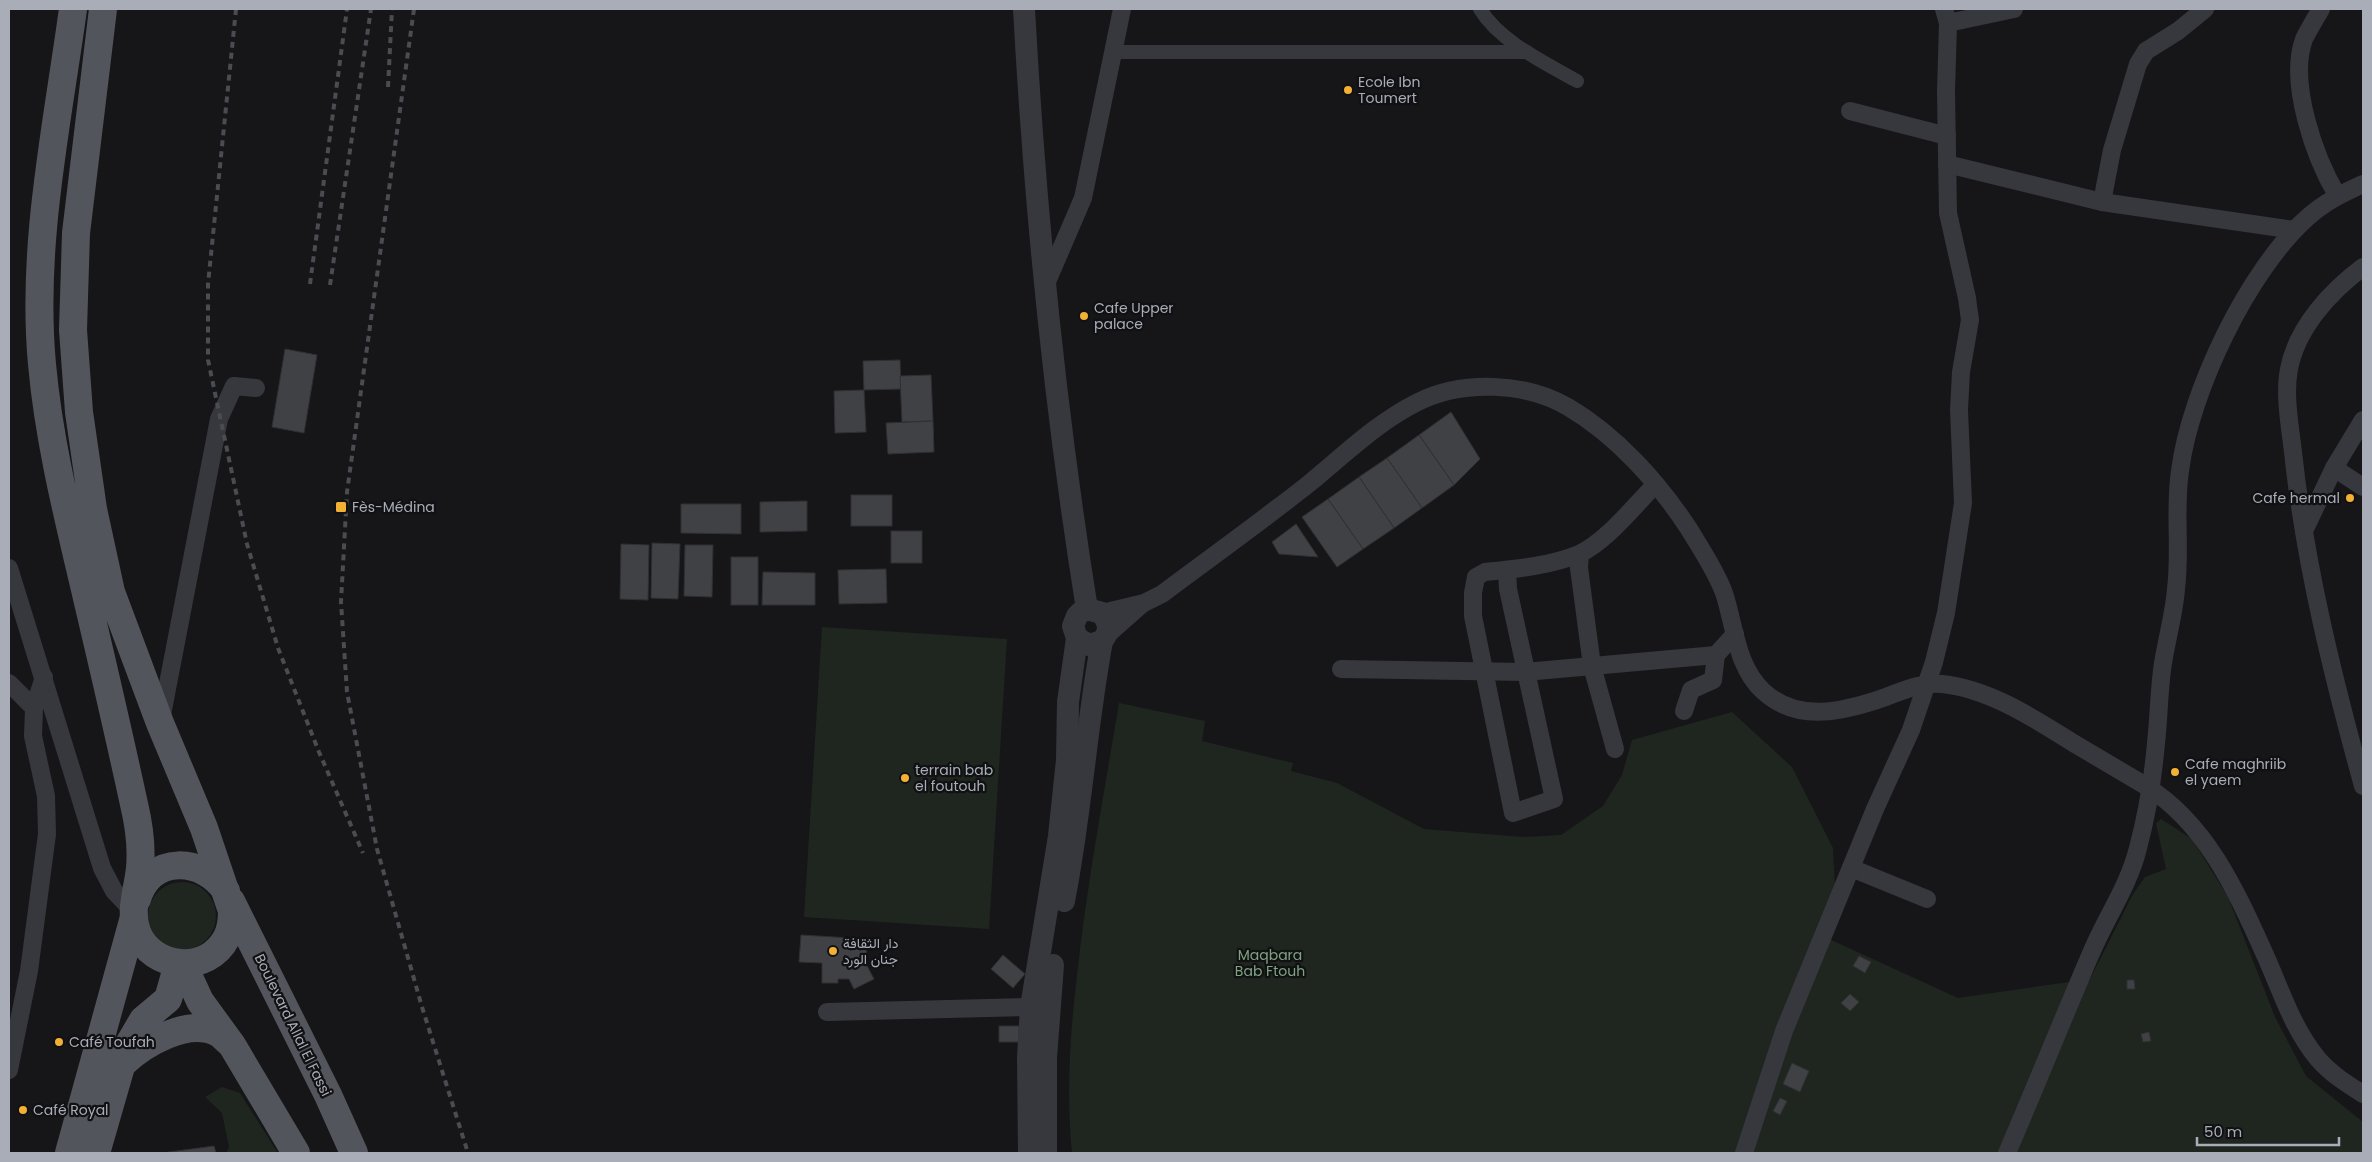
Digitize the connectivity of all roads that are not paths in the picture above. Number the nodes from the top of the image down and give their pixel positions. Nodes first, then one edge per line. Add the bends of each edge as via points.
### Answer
1 (73, 9) edge
2 (103, 9) edge
3 (1024, 9) edge
4 (1122, 9) edge
5 (1480, 9) edge
6 (2205, 9) edge
7 (2321, 9) edge
8 (2005, 10) edge
9 (1946, 16) edge
10 (1113, 52) junction
11 (1527, 52) junction
12 (1577, 81) dead end
13 (1850, 111) dead end
14 (1947, 136) junction
15 (1947, 164) junction
16 (2363, 184) edge
17 (2338, 195) junction
18 (2102, 202) junction
19 (2294, 230) junction
20 (2363, 267) edge
21 (1045, 284) junction
22 (256, 388) dead end
23 (2363, 420) edge
24 (2334, 468) junction
25 (1655, 485) junction
26 (2363, 487) edge
27 (2304, 531) junction
28 (1580, 554) junction
29 (9, 568) edge
30 (1507, 570) junction
31 (1144, 603) junction
32 (1095, 611) junction
33 (1735, 634) junction
34 (1077, 638) junction
35 (1105, 638) junction
36 (1716, 655) junction
37 (1592, 666) junction
38 (1340, 669) dead end
39 (1485, 672) junction
40 (1525, 672) junction
41 (44, 677) junction
42 (9, 683) edge
43 (1925, 684) junction
44 (34, 708) junction
45 (1684, 711) dead end
46 (160, 723) junction
47 (1615, 749) dead end
48 (2363, 786) edge
49 (2150, 789) junction
50 (1852, 868) junction
51 (228, 895) junction
52 (1927, 898) dead end
53 (134, 912) junction
54 (181, 964) junction
55 (1031, 1007) junction
56 (827, 1012) dead end
57 (232, 1045) junction
58 (1037, 1058) junction
59 (123, 1063) junction
60 (9, 1070) edge
61 (2363, 1094) edge
62 (69, 1153) edge
63 (96, 1153) edge
64 (296, 1153) edge
65 (354, 1153) edge
66 (1029, 1153) edge
67 (1046, 1153) edge
68 (1744, 1153) edge
69 (2007, 1153) edge

1 - 53 main road via 40,256 42,362 68,520 100,651 141,845
2 - 46 main road via 76,233 72,330 79,412 93,509 111,592
3 - 21 street
4 - 10 street
5 - 11 street via 1487,20
6 - 18 street via 2178,32 2146,51 2138,64 2112,150
7 - 17 street via 2304,41 2300,60 2301,81 2315,151
8 - 9 street
9 - 14 street
10 - 11 street
10 - 21 street via 1083,198
11 - 12 street
13 - 14 street
14 - 15 street
15 - 18 street
15 - 43 street via 1950,225 1969,312 1959,410 1963,503 1946,612
16 - 17 street
17 - 19 street
18 - 19 street
19 - 49 street via 2232,322 2213,360 2187,429 2179,472 2177,586 2163,663
20 - 27 street via 2331,294 2312,319 2299,340 2288,370 2290,422
21 - 32 street via 1050,343
22 - 46 street via 234,386 219,419
23 - 24 street
24 - 26 street
24 - 27 street
25 - 28 street via 1612,529
25 - 31 street via 1603,432 1566,406 1534,394 1504,389 1453,390 1419,402 1388,420 1302,490 1162,594
25 - 33 street via 1688,527 1718,581
27 - 48 street via 2331,663
28 - 30 street
28 - 37 street
29 - 41 street
30 - 39 street via 1485,572 1476,577 1473,616
30 - 40 street
31 - 32 street
31 - 35 street
32 - 34 street via 1077,616 1073,626
32 - 35 street via 1109,623
33 - 36 street
33 - 43 street via 1744,665 1754,682 1781,704 1796,709 1839,711
34 - 35 street via 1089,645
34 - 55 street via 1068,702 1067,760 1059,836
35 - 58 street via 1090,710 1076,839
36 - 37 street
36 - 45 street via 1714,680 1691,690
37 - 40 street
37 - 47 street
38 - 39 street
39 - 40 street
39 - 40 street via 1513,813 1554,799
41 - 44 street
41 - 53 street via 102,868 114,891
42 - 44 street
43 - 49 street via 1950,685 2011,707
43 - 50 street via 1904,750 1875,809
44 - 60 street via 32,736 46,796 47,834 29,971
46 - 51 main road
49 - 61 street via 2194,826 2220,863 2305,1042 2332,1073
49 - 69 street via 2142,835 2129,878 2098,939
50 - 52 street
50 - 68 street via 1784,1031
51 - 53 main road via 219,881 202,869 182,865 169,867 146,882 138,894
51 - 54 main road via 232,924 223,943 209,957
51 - 65 main road, Boulevard Allal El Fassi
53 - 54 main road via 140,937 153,953
53 - 62 main road
54 - 57 main road via 200,1001
54 - 59 main road via 168,999 144,1020 126,1049
55 - 56 street
55 - 58 street
57 - 59 main road via 218,1033 193,1029 149,1042
57 - 64 main road
58 - 66 street
58 - 67 street
59 - 63 main road

